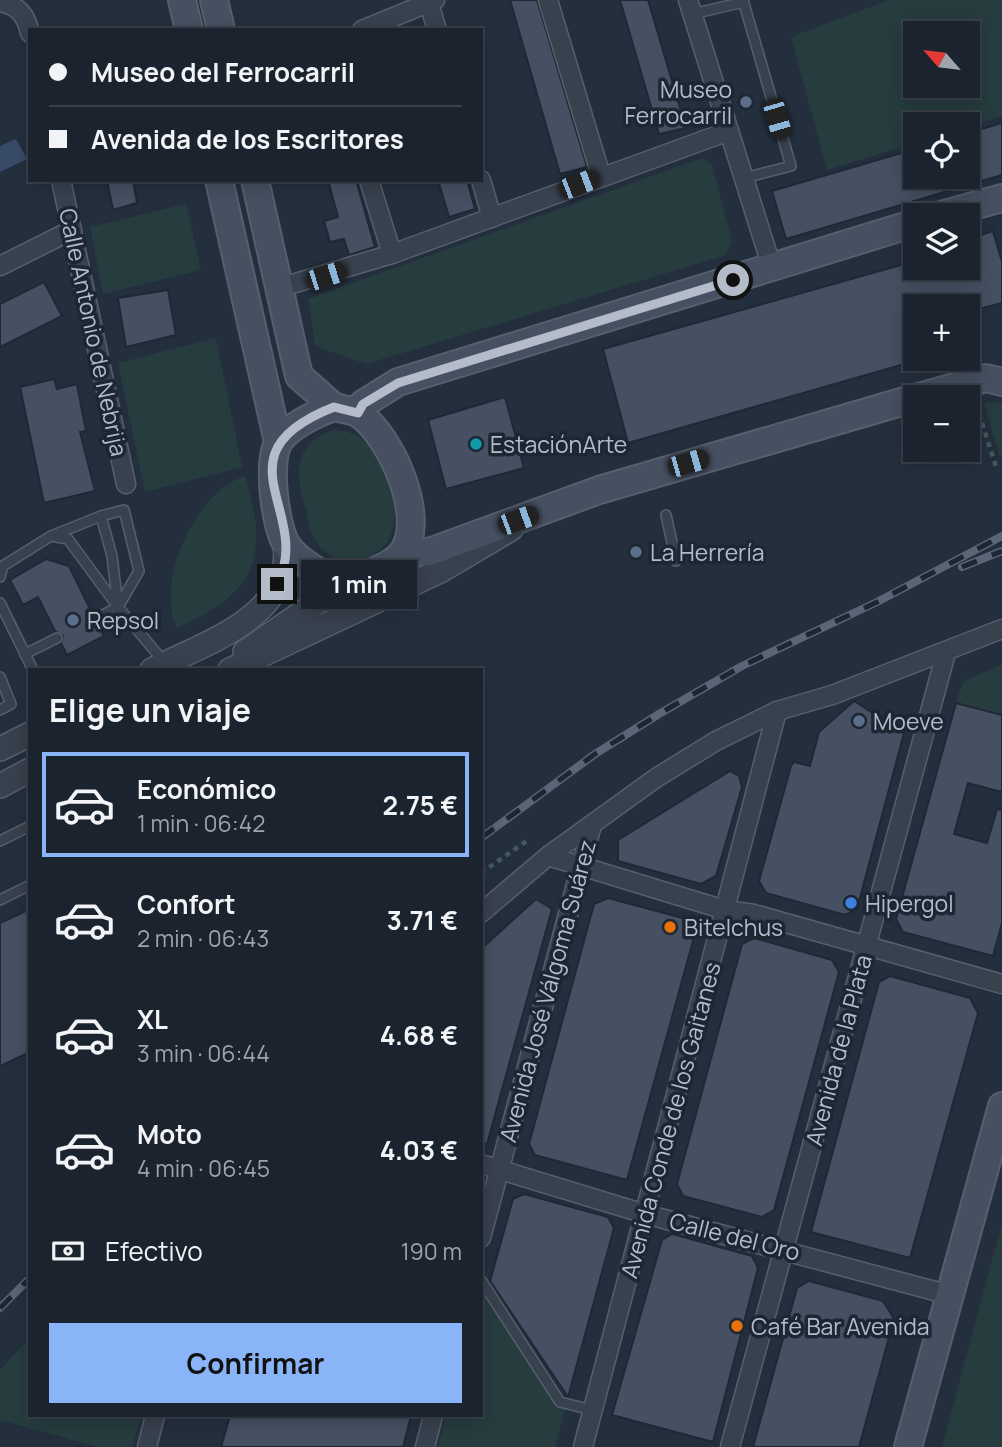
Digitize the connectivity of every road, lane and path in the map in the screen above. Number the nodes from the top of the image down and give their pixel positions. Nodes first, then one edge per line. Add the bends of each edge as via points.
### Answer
1 (182, 0) edge
2 (214, 0) edge
3 (548, 0) edge
4 (431, 1) edge
5 (743, 1) edge
6 (0, 2) edge
7 (690, 7) edge
8 (29, 28) edge
9 (189, 28) edge
10 (221, 28) edge
11 (367, 28) edge
12 (437, 28) edge
13 (729, 131) junction
14 (601, 176) junction
15 (744, 178) junction
16 (61, 182) edge
17 (219, 182) edge
18 (255, 182) edge
19 (370, 182) edge
20 (482, 182) edge
21 (1002, 198) edge
22 (980, 204) edge
23 (492, 218) junction
24 (903, 227) edge
25 (72, 230) junction
26 (392, 254) junction
27 (0, 266) edge
28 (772, 268) junction
29 (279, 288) junction
30 (1002, 382) edge
31 (969, 383) junction
32 (962, 385) edge
33 (903, 402) edge
34 (346, 410) junction
35 (278, 442) junction
36 (997, 470) dead end
37 (126, 484) dead end
38 (539, 513) junction
39 (666, 515) dead end
40 (101, 516) junction
41 (51, 536) junction
42 (286, 543) junction
43 (404, 551) junction
44 (676, 561) dead end
45 (0, 577) edge
46 (337, 581) junction
47 (0, 604) edge
48 (118, 607) junction
49 (97, 618) dead end
50 (1002, 629) edge
51 (57, 638) dead end
52 (946, 653) junction
53 (25, 654) junction
54 (158, 667) edge
55 (32, 668) edge
56 (223, 668) edge
57 (234, 668) edge
58 (0, 677) edge
59 (0, 710) edge
60 (778, 711) junction
61 (28, 735) edge
62 (0, 749) edge
63 (28, 771) edge
64 (0, 786) edge
65 (592, 825) junction
66 (28, 828) edge
67 (0, 841) edge
68 (528, 841) dead end
69 (548, 856) junction
70 (581, 865) junction
71 (483, 872) edge
72 (28, 886) edge
73 (0, 900) edge
74 (725, 910) junction
75 (483, 911) edge
76 (866, 946) junction
77 (1002, 984) edge
78 (1002, 1106) edge
79 (483, 1165) edge
80 (500, 1169) junction
81 (646, 1214) junction
82 (483, 1231) edge
83 (784, 1248) junction
84 (483, 1283) edge
85 (950, 1295) junction
86 (592, 1410) junction
87 (155, 1417) edge
88 (433, 1417) edge
89 (147, 1447) edge
90 (425, 1447) edge
91 (583, 1447) edge
92 (730, 1447) edge
93 (908, 1447) edge

1 - 9 main road
2 - 10 main road
3 - 14 street
4 - 11 street
4 - 12 street
5 - 7 lane
5 - 15 lane via 791,166
6 - 8 street via 14,5
7 - 13 street
13 - 14 street
13 - 15 street
14 - 23 street
15 - 28 street
16 - 25 street, Calle Antonio de Nebrija
17 - 35 main road
18 - 29 main road
19 - 26 street
20 - 23 street
21 - 22 main road
23 - 26 street
24 - 28 main road
25 - 27 street
25 - 37 street, Calle Antonio de Nebrija
26 - 29 street
28 - 34 main road via 398,383
29 - 34 main road via 299,376
30 - 31 main road via 986,378
31 - 32 main road
31 - 36 path
33 - 38 main road via 663,470
34 - 35 main road via 313,415
34 - 43 main road via 392,451 412,519
35 - 42 main road via 273,461 274,497
38 - 43 main road via 429,552
38 - 57 street via 440,572
39 - 44 lane
40 - 41 lane
40 - 48 lane
40 - 48 lane via 124,510 139,571
41 - 45 lane via 3,566
41 - 48 lane via 68,539
42 - 46 main road via 300,558
42 - 54 street via 284,571 254,617
43 - 46 main road via 354,582
46 - 56 street via 326,596
47 - 53 lane
48 - 49 lane
48 - 54 lane
50 - 52 street
51 - 53 lane
52 - 60 street
52 - 76 street, Avenida de la Plata
53 - 55 lane
58 - 59 lane via 11,704
60 - 65 street via 706,747
60 - 74 street, Avenida Conde de los Gaitanes
61 - 62 street
63 - 64 street
65 - 69 street
65 - 70 street, Avenida José Válgoma Suárez
66 - 67 lane
68 - 71 path
69 - 70 street
69 - 75 street
70 - 74 street
70 - 80 street, Avenida José Válgoma Suárez
72 - 73 lane
74 - 76 street
74 - 81 street, Avenida Conde de los Gaitanes
76 - 77 street
76 - 83 street, Avenida de la Plata
78 - 85 main road
79 - 80 street, Calle del Oro
80 - 81 street, Calle del Oro
80 - 82 street, Avenida José Válgoma Suárez
81 - 83 street, Calle del Oro
81 - 86 street, Avenida Conde de los Gaitanes
83 - 85 street, Calle del Oro
83 - 92 street, Avenida de la Plata
84 - 86 lane via 560,1402
85 - 93 main road
86 - 91 street, Avenida Conde de los Gaitanes
87 - 89 street
88 - 90 street

